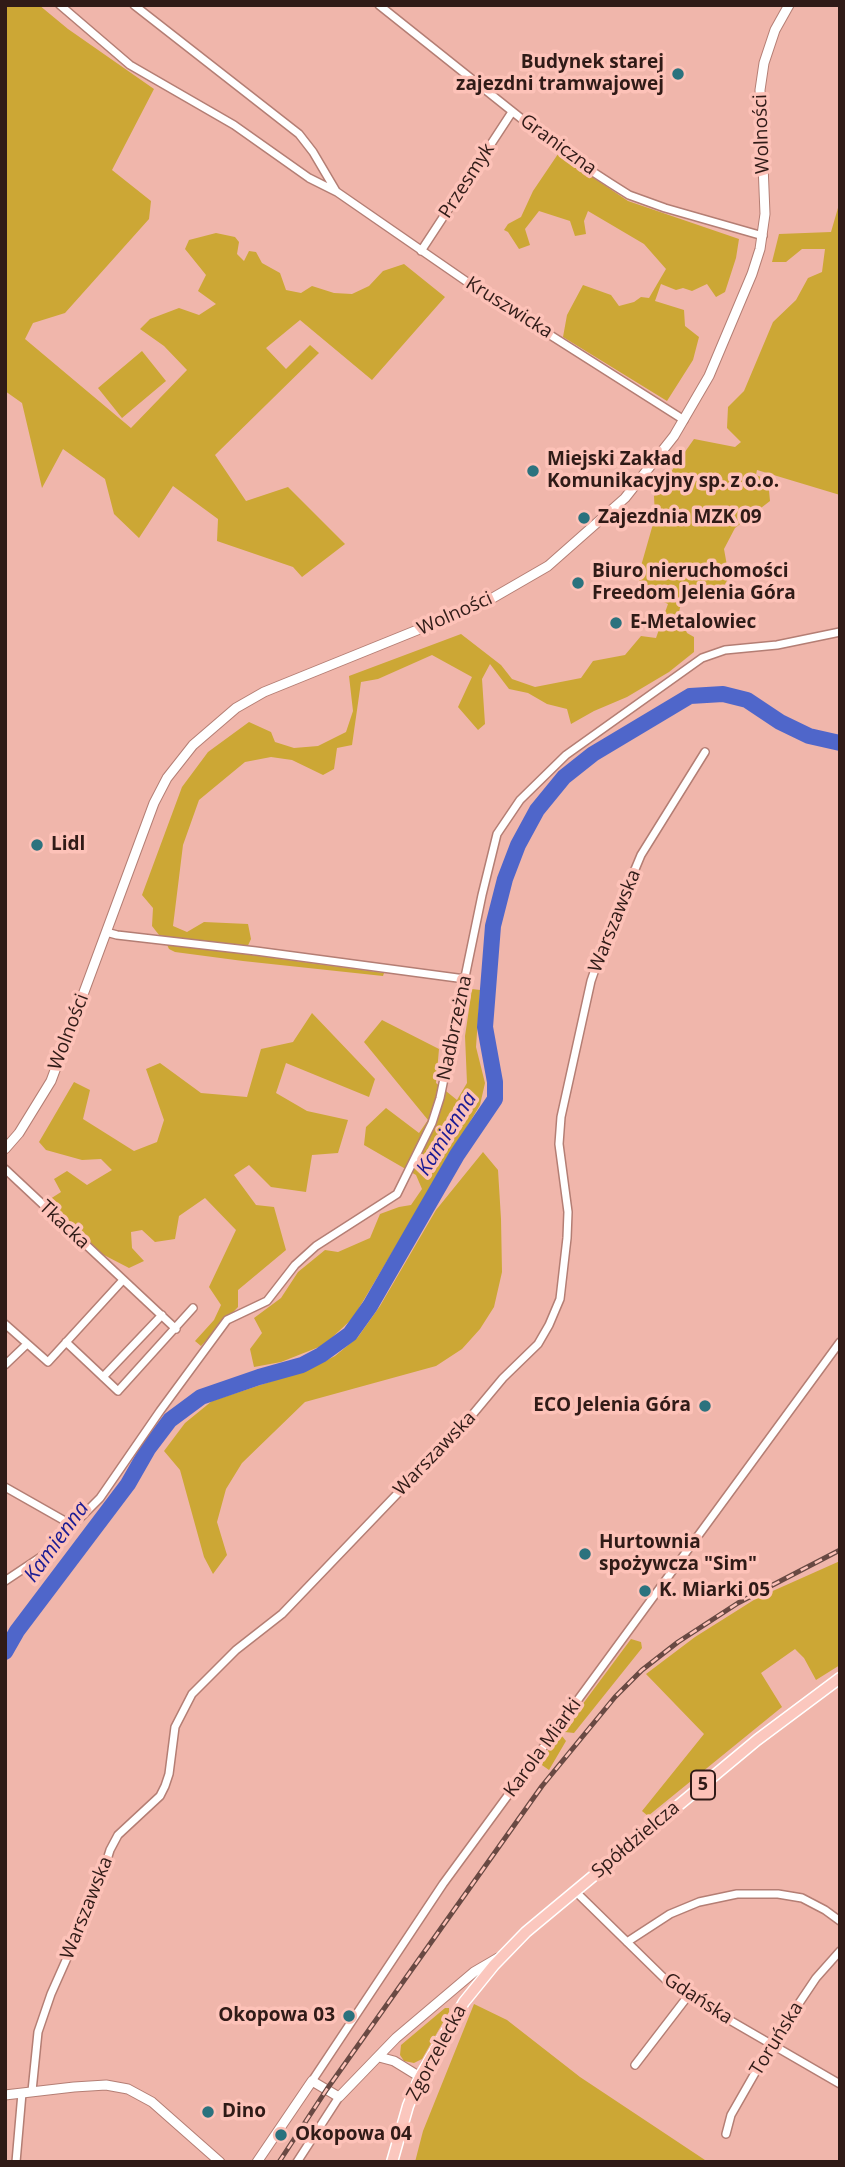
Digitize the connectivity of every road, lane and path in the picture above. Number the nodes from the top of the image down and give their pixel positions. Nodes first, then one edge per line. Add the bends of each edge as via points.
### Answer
1 (60, 5) edge
2 (134, 5) edge
3 (379, 5) edge
4 (789, 5) edge
5 (512, 112) junction
6 (337, 192) junction
7 (763, 236) junction
8 (421, 251) junction
9 (684, 420) junction
10 (840, 632) edge
11 (705, 752) dead end
12 (106, 932) junction
13 (465, 979) junction
14 (5, 1149) edge
15 (5, 1170) edge
16 (123, 1280) junction
17 (193, 1308) dead end
18 (162, 1315) junction
19 (5, 1324) edge
20 (176, 1329) junction
21 (66, 1342) junction
22 (840, 1342) edge
23 (27, 1344) junction
24 (5, 1365) edge
25 (103, 1377) junction
26 (5, 1487) edge
27 (72, 1525) junction
28 (5, 1581) edge
29 (840, 1678) edge
30 (575, 1891) junction
31 (840, 1921) edge
32 (627, 1942) junction
33 (840, 1951) edge
34 (502, 1956) junction
35 (688, 1996) junction
36 (771, 2045) junction
37 (379, 2057) junction
38 (635, 2065) dead end
39 (420, 2077) junction
40 (312, 2081) junction
41 (840, 2084) edge
42 (27, 2092) junction
43 (7, 2095) edge
44 (339, 2097) junction
45 (726, 2134) dead end
46 (16, 2162) edge
47 (220, 2162) edge
48 (257, 2162) edge
49 (297, 2162) edge
50 (392, 2162) edge

1 - 6 street, Kruszwicka via 130,65
2 - 6 street, Kruszwicka via 299,134
3 - 5 street, Graniczna
4 - 7 street, Wolności via 775,30 760,90
5 - 7 street, Graniczna via 629,195
5 - 8 street, Przesmyk
6 - 8 street, Kruszwicka
7 - 9 street, Wolności via 709,376
8 - 9 street, Kruszwicka
9 - 12 street, Wolności via 625,498 548,566 461,613 264,692 212,727 167,778 154,803
10 - 13 street, Nadbrzeżna via 702,658 559,761 520,800 497,834
11 - 42 street, Warszawska via 641,855 591,981 561,1117 567,1238 562,1287 549,1325 538,1344 468,1420 282,1614 236,1650 192,1694 175,1727 165,1786 118,1835 51,1994 38,2032
12 - 13 street
12 - 14 street, Wolności via 51,1081
13 - 27 street, Nadbrzeżna via 440,1098 397,1194 316,1246 267,1301 227,1320 100,1498
15 - 16 street, Tkacka
16 - 18 street, Tkacka
16 - 21 street
17 - 20 street
18 - 20 street, Tkacka
18 - 25 street
19 - 23 street
20 - 25 street via 118,1391
21 - 23 street via 48,1362
21 - 25 street
22 - 40 street, Karola Miarki via 443,1884
23 - 24 street
26 - 27 street
27 - 28 street, Nadbrzeżna via 41,1557
29 - 30 main road, Spółdzielcza / 5 via 757,1740
30 - 32 street, Gdańska
30 - 34 main road, Spółdzielcza / 5
31 - 32 street via 802,1898 737,1894 670,1914
32 - 35 street, Gdańska
33 - 36 street, Toruńska
34 - 37 street via 474,1972
34 - 39 main road, Zgorzelecka / 5 via 442,2036
35 - 36 street, Gdańska
35 - 38 street
36 - 41 street, Gdańska
36 - 45 street, Toruńska via 731,2115
37 - 39 street
37 - 44 street
39 - 50 main road, Zgorzelecka
40 - 44 street
40 - 48 street, Karola Miarki
42 - 43 street
42 - 46 street, Warszawska
42 - 47 street via 106,2085 128,2089 152,2102
44 - 49 street

